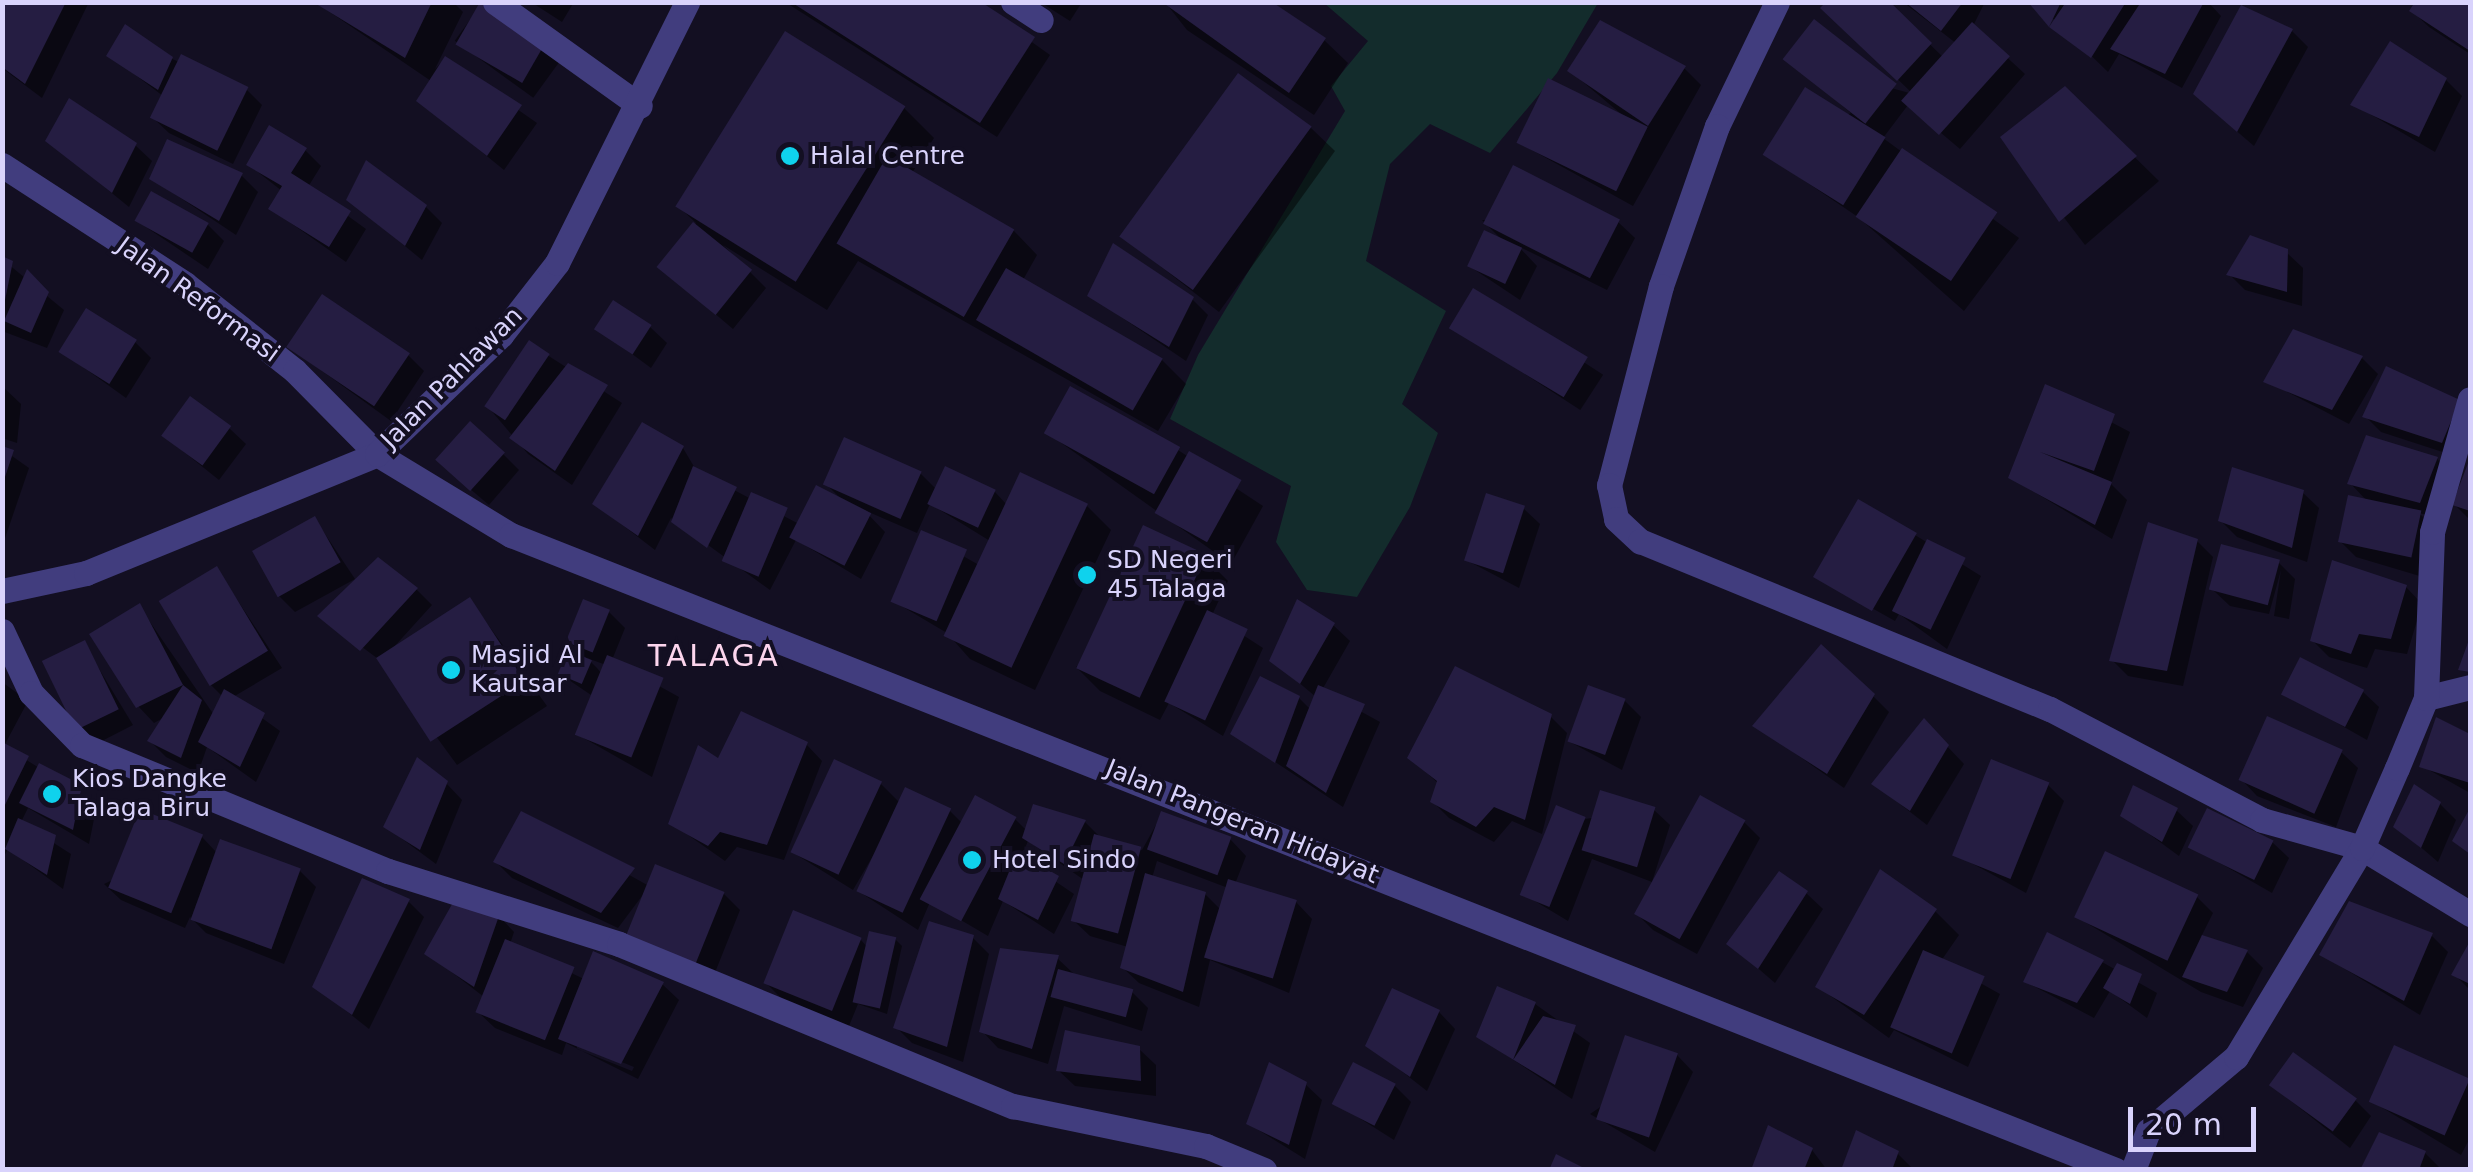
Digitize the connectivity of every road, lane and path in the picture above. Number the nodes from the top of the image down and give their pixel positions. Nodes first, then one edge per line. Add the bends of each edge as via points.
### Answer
1 (495, 2) edge
2 (687, 2) edge
3 (1013, 2) edge
4 (1777, 2) edge
5 (1041, 20) dead end
6 (640, 106) junction
7 (2, 166) edge
8 (2470, 399) edge
9 (377, 454) junction
10 (2, 591) edge
11 (2, 631) edge
12 (2470, 686) edge
13 (2426, 698) junction
14 (2362, 848) junction
15 (2470, 914) edge
16 (1264, 1170) edge
17 (2116, 1170) edge
18 (2132, 1170) edge

1 - 6 street
2 - 6 street, Jalan Pahlawan
3 - 5 street
4 - 14 street via 1672,250 1609,485 1616,519 1640,541 2050,709 2262,820
6 - 9 street, Jalan Pahlawan via 548,275 501,335
7 - 9 street, Jalan Reformasi via 185,284 295,371
8 - 13 street via 2432,532
9 - 10 street, Jalan Pahlawan via 86,573
9 - 17 street, Jalan Pangeran Hidayat via 511,536
11 - 16 street via 31,693 82,745 388,871 619,944 980,1094 1206,1146
12 - 13 street
13 - 14 street
14 - 15 street
14 - 18 street via 2236,1058 2148,1131

